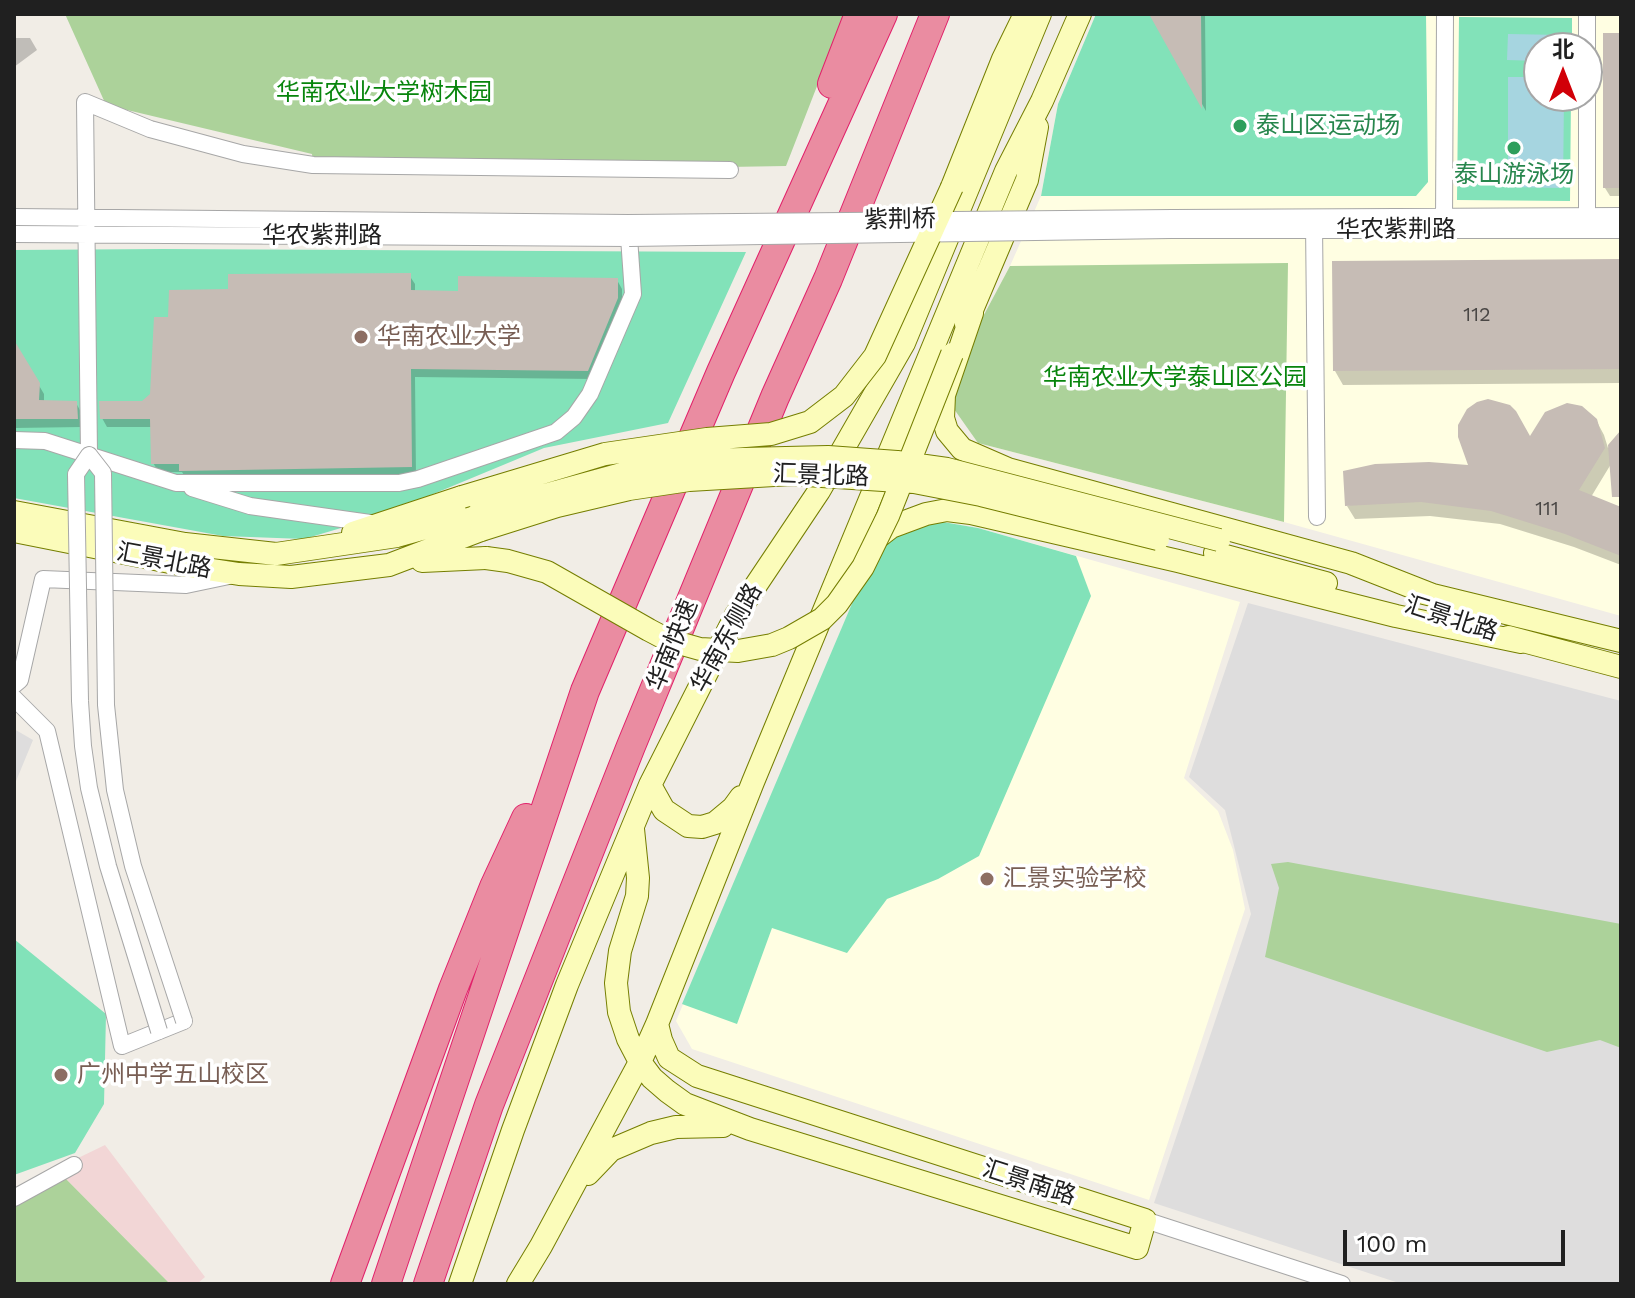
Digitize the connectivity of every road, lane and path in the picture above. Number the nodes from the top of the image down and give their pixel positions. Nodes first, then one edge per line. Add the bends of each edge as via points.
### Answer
1 (859, 14) edge
2 (883, 14) edge
3 (935, 14) edge
4 (957, 14) edge
5 (1025, 14) edge
6 (1040, 14) edge
7 (1080, 14) edge
8 (1445, 14) edge
9 (1587, 14) edge
10 (1042, 101) junction
11 (730, 170) dead end
12 (1621, 216) edge
13 (14, 217) edge
14 (1587, 223) junction
15 (1172, 224) joint
16 (1314, 224) junction
17 (1444, 224) junction
18 (86, 226) junction
19 (629, 230) junction
20 (1621, 230) edge
21 (14, 234) edge
22 (828, 279) junction
23 (972, 313) junction
24 (721, 372) junction
25 (14, 440) edge
26 (89, 455) junction
27 (176, 483) junction
28 (14, 512) edge
29 (1317, 517) dead end
30 (480, 522) junction
31 (378, 524) junction
32 (14, 531) edge
33 (1217, 546) junction
34 (306, 550) junction
35 (389, 565) junction
36 (239, 574) junction
37 (1435, 596) junction
38 (826, 603) junction
39 (1621, 641) edge
40 (1521, 642) junction
41 (1621, 667) edge
42 (14, 685) edge
43 (585, 691) junction
44 (14, 698) edge
45 (753, 782) junction
46 (650, 785) junction
47 (633, 828) junction
48 (657, 1024) junction
49 (159, 1031) junction
50 (640, 1062) junction
51 (750, 1129) junction
52 (74, 1165) dead end
53 (14, 1198) edge
54 (562, 1206) junction
55 (1145, 1220) junction
56 (345, 1284) edge
57 (386, 1284) edge
58 (428, 1284) edge
59 (460, 1284) edge
60 (518, 1284) edge
61 (1342, 1284) edge

1 - 24 highway
2 - 24 highway
3 - 22 highway, 华南快速
4 - 22 highway
5 - 31 street, bridge via 875,356 844,396 810,422 771,434 605,454
6 - 46 street, 华南东侧路 via 904,343 819,491 736,615
7 - 10 street
8 - 17 street
9 - 14 street
10 - 23 street via 1027,180
10 - 38 street via 1006,171
11 - 18 street via 313,165 243,154 150,129 85,102
12 - 14 street, 华农紫荆路
13 - 18 street, 华农紫荆路
14 - 17 street, 华农紫荆路
14 - 20 street, 华农紫荆路
15 - 16 street, 华农紫荆路
15 - 19 street, 紫荆桥, bridge
16 - 17 street, 华农紫荆路
16 - 29 street
18 - 19 street, 华农紫荆路
18 - 21 street, 华农紫荆路
18 - 26 street
19 - 27 street via 633,294 590,394 556,432 399,483
22 - 58 highway, 华南快速 via 620,775 489,1105
23 - 35 street, bridge via 863,567 822,619 789,638 738,651 700,649 668,640 547,572 517,563 448,558
23 - 37 street via 944,395 947,431 962,449 1008,469 1351,563
24 - 43 highway
25 - 26 street via 45,441
26 - 27 street
26 - 49 street, bridge via 76,474 83,746 108,866
26 - 49 street, bridge via 103,473 106,705 115,790 133,866 184,1021
27 - 31 street via 250,506
28 - 34 street, 汇景北路 via 235,551
30 - 33 street, 汇景北路, bridge via 629,489 791,474 914,482
30 - 34 street, 汇景北路
30 - 35 street, 汇景北路
31 - 34 street
32 - 36 street, 汇景北路
33 - 37 street, 汇景北路
33 - 40 street, 汇景北路
35 - 36 street, 汇景北路 via 291,577
36 - 42 street via 186,585 43,579 20,680
37 - 39 street, 汇景北路
38 - 40 street via 879,536 907,520 947,510
38 - 45 street
40 - 41 street, 汇景北路
43 - 56 highway via 494,887
43 - 57 highway
44 - 49 street via 47,731 122,1046
45 - 46 street via 725,815 702,827 675,820
45 - 48 street
46 - 47 street, 华南东侧路
47 - 50 street via 637,896 616,983 619,1012
47 - 59 street, 华南东侧路 via 567,985
48 - 50 street
48 - 55 street, 汇景南路 via 669,1058 715,1083
50 - 51 street via 685,1104
50 - 54 street
51 - 54 street via 697,1125 631,1140 597,1163
51 - 55 street, 汇景南路 via 1137,1248
52 - 53 street
54 - 60 street
55 - 61 street, 汇景南路

